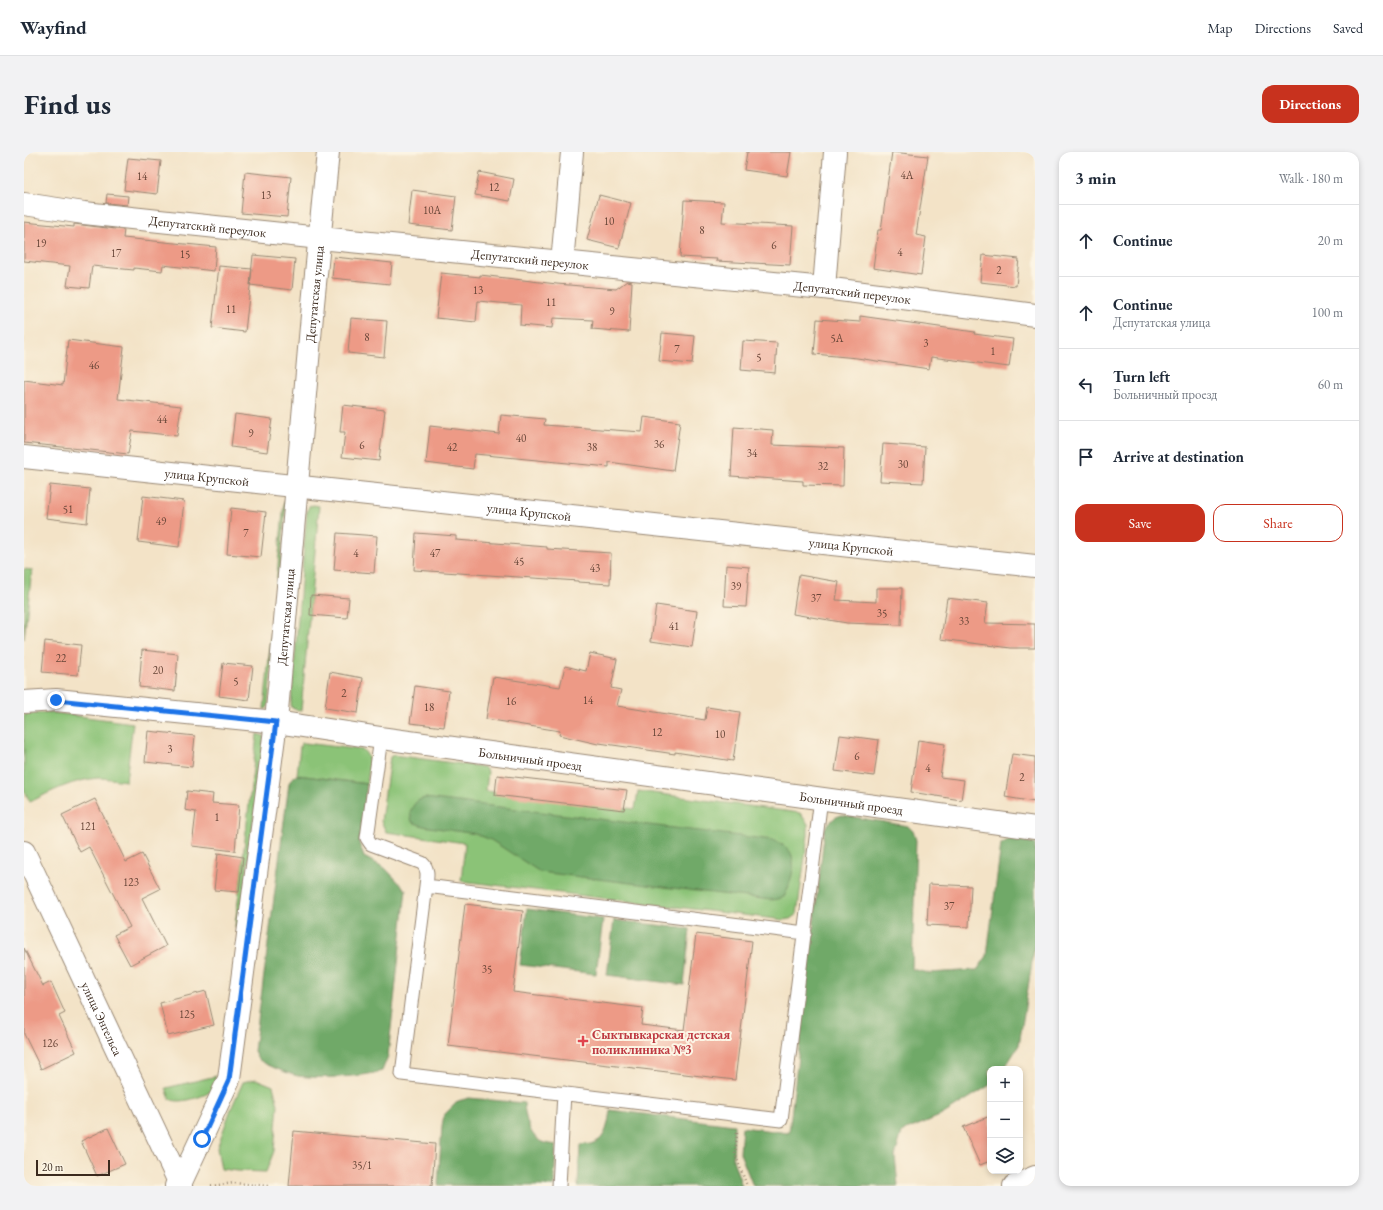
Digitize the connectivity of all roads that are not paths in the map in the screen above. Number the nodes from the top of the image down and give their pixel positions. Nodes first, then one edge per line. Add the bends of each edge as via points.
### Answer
1 (328, 152) edge
2 (572, 152) edge
3 (835, 152) edge
4 (24, 204) edge
5 (320, 238) junction
6 (562, 263) junction
7 (824, 288) junction
8 (1035, 315) edge
9 (24, 457) edge
10 (297, 487) junction
11 (1035, 566) edge
12 (24, 702) edge
13 (276, 722) junction
14 (381, 738) junction
15 (821, 798) junction
16 (1035, 828) edge
17 (24, 852) edge
18 (426, 886) junction
19 (805, 933) junction
20 (564, 1093) junction
21 (1035, 1177) edge
22 (179, 1185) edge
23 (559, 1186) edge
24 (1014, 1186) edge

1 - 5 street, Депутатская улица
2 - 6 street
3 - 7 street
4 - 5 street, Депутатский переулок via 84,213
5 - 6 street, Депутатский переулок
5 - 10 street, Депутатская улица
6 - 7 street, Депутатский переулок
7 - 8 street, Депутатский переулок
9 - 10 street, улица Крупской
10 - 11 street, улица Крупской
10 - 13 street, Депутатская улица
12 - 13 street, Больничный проезд via 56,700
13 - 14 street, Больничный проезд
13 - 22 street, Депутатская улица via 229,1080
14 - 15 street, Больничный проезд
14 - 18 lane via 367,838 371,844 426,866
15 - 16 street, Больничный проезд
15 - 19 lane
17 - 22 street, улица Энгельса
18 - 19 lane
18 - 20 lane via 402,1074
19 - 20 lane via 781,1120
20 - 23 lane
21 - 24 street

